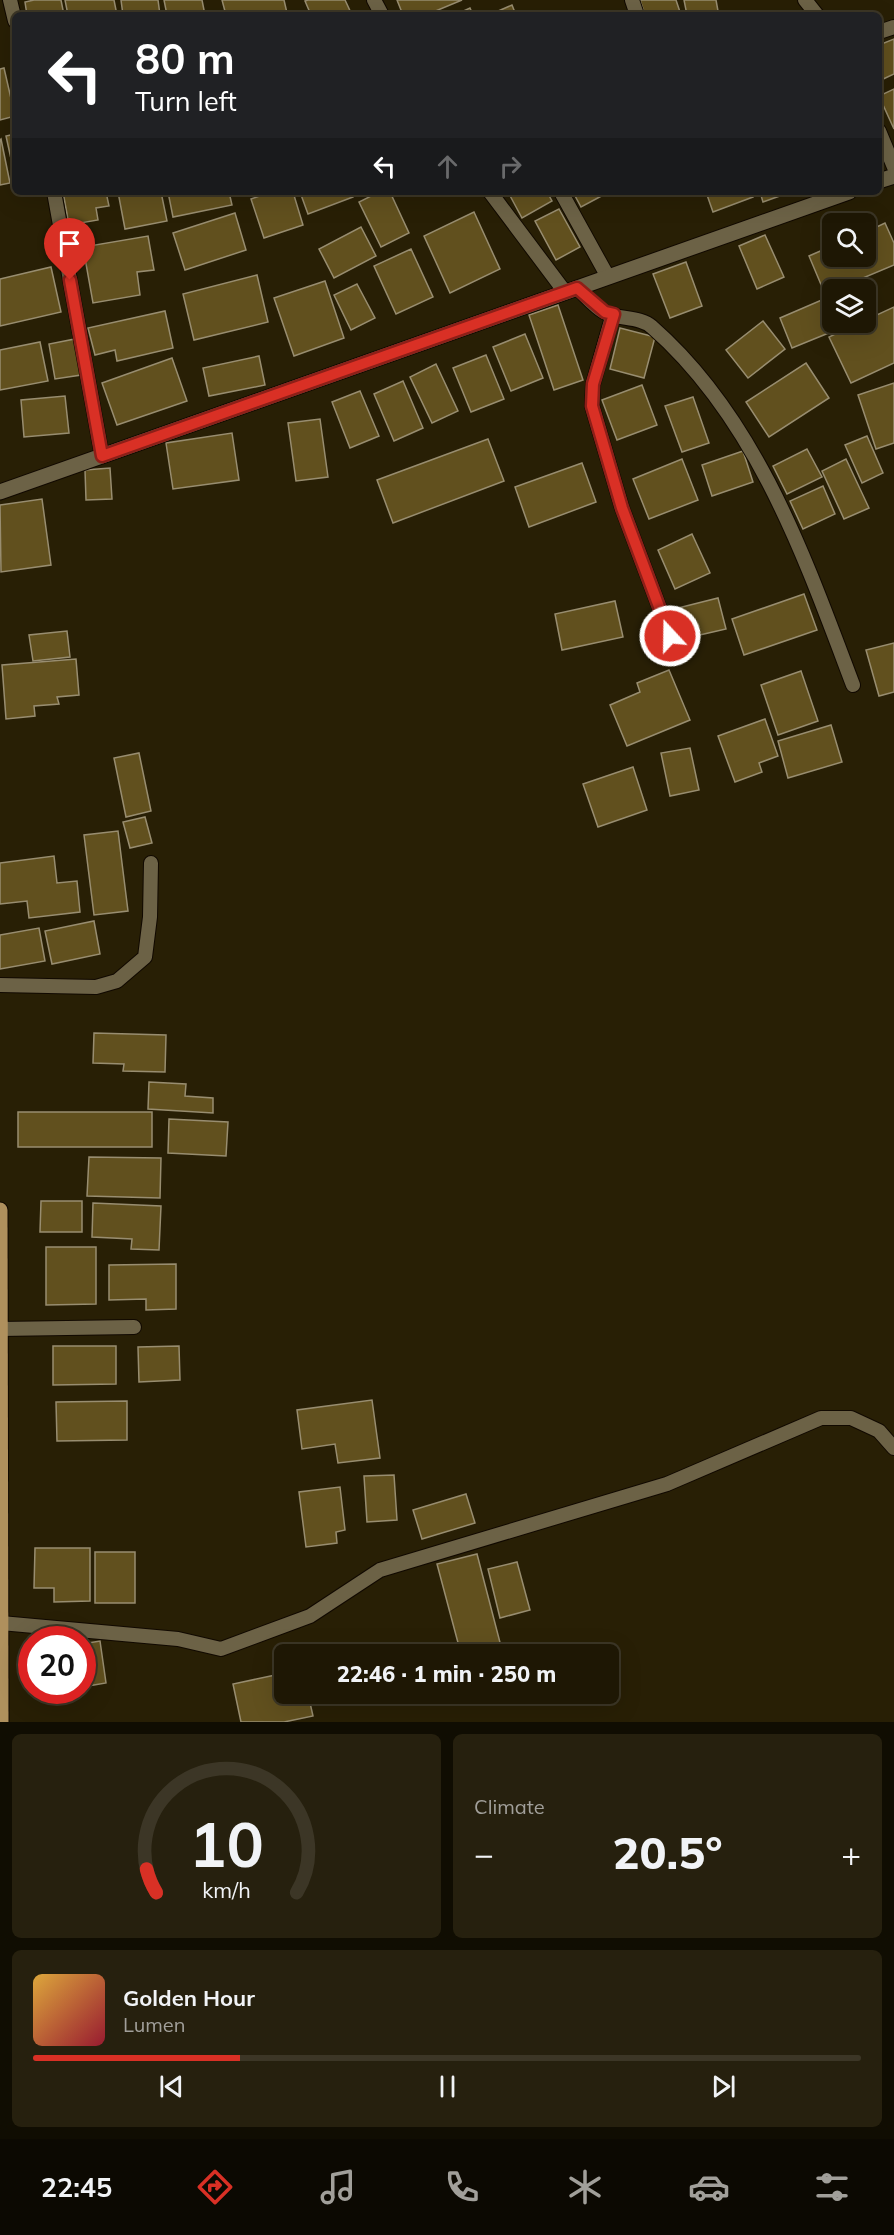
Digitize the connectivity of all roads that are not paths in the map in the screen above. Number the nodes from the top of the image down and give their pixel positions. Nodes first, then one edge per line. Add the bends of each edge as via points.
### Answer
1 (805, 0) edge
2 (815, 12) edge
3 (882, 138) edge
4 (894, 167) edge
5 (55, 195) edge
6 (492, 195) edge
7 (563, 195) edge
8 (840, 195) edge
9 (608, 277) junction
10 (571, 290) junction
11 (614, 314) junction
12 (102, 456) junction
13 (0, 492) edge
14 (670, 636) dead end
15 (853, 685) dead end
16 (151, 863) dead end
17 (0, 986) edge
18 (0, 1210) edge
19 (134, 1327) dead end
20 (0, 1329) edge
21 (894, 1448) edge
22 (1, 1623) edge
23 (1, 1722) edge

1 - 2 lane
3 - 4 lane
5 - 12 lane
6 - 10 lane
7 - 9 lane
8 - 9 street
9 - 10 street
10 - 11 lane
10 - 12 street
11 - 14 lane via 593,384 592,406 622,508
11 - 15 lane via 649,324 688,360 732,420 777,495
12 - 13 street
16 - 17 lane via 145,957 117,981 96,987
18 - 20 main road
19 - 20 lane
20 - 22 main road
21 - 22 lane via 879,1431 851,1418 821,1418 667,1484 380,1570 310,1616 221,1649 178,1639
22 - 23 main road

